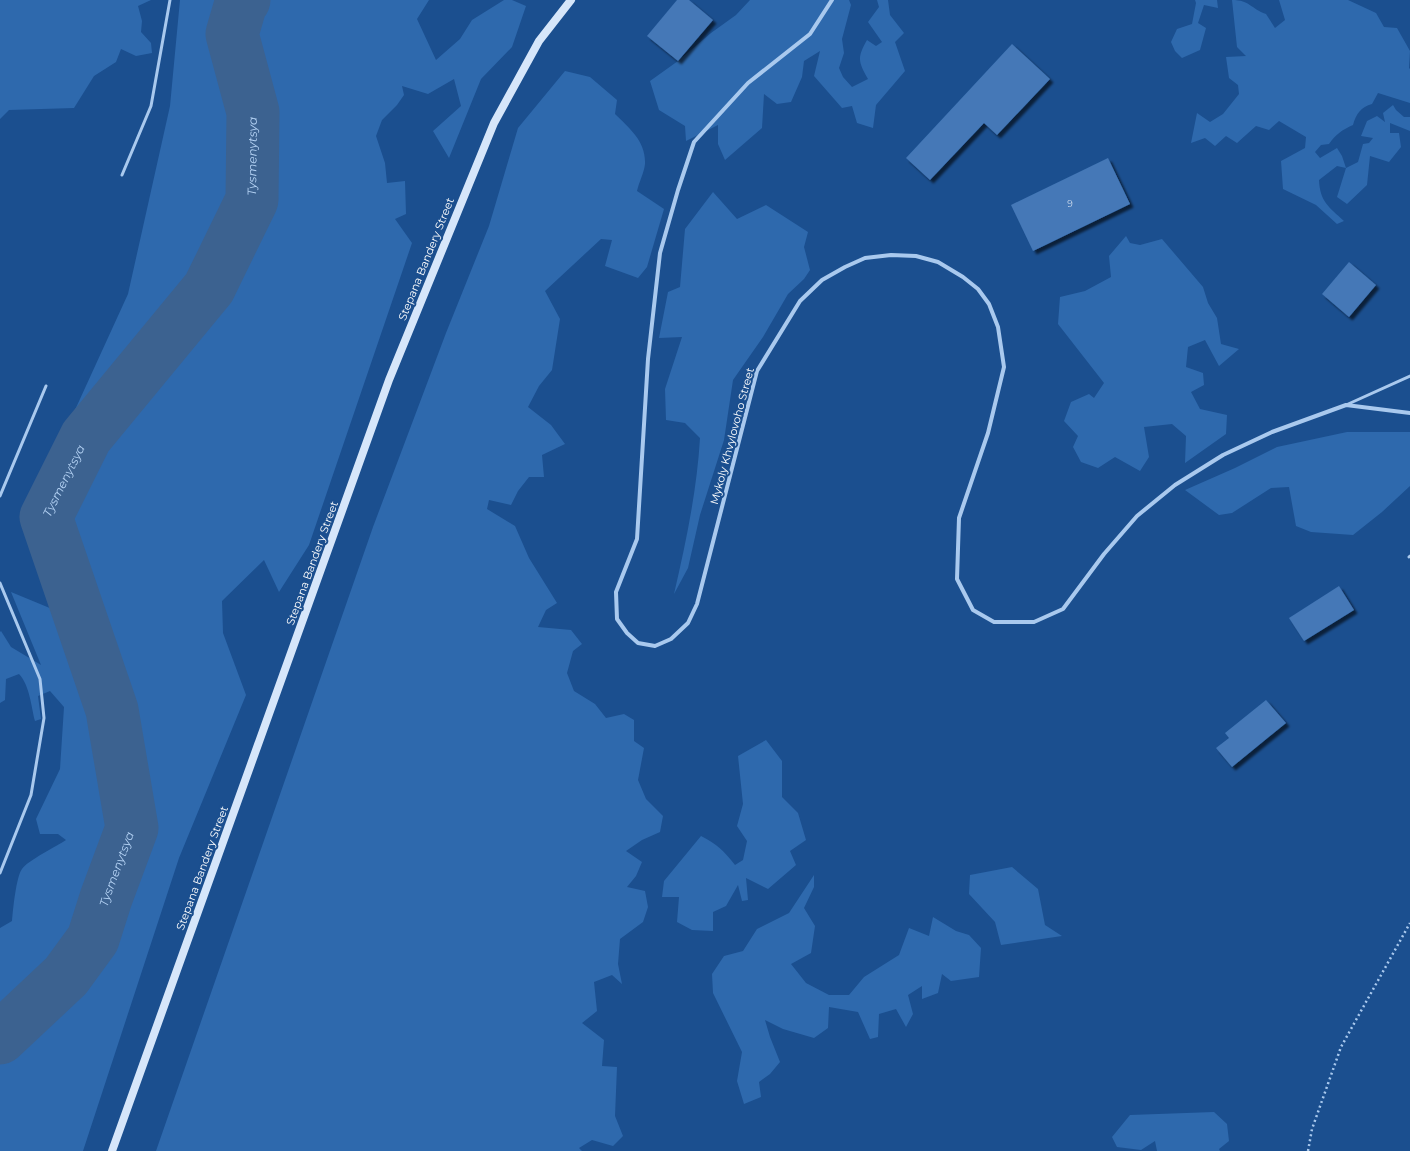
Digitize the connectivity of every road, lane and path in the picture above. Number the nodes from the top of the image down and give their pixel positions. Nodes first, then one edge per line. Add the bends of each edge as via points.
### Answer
1 (170, 0) edge
2 (571, 0) edge
3 (832, 0) edge
4 (122, 175) dead end
5 (1410, 376) edge
6 (46, 386) dead end
7 (1346, 405) junction
8 (1410, 412) edge
9 (0, 496) edge
10 (0, 583) edge
11 (0, 873) edge
12 (1410, 923) edge
13 (112, 1151) edge
14 (1308, 1151) edge

1 - 4 lane via 152,106
2 - 13 main road, Stepana Bandery Street via 540,41 494,123 392,372
3 - 7 street, Mykoly Khvylovoho Street via 810,34 748,83 694,142 678,190 660,253 648,359 637,540 616,592 617,619 638,643 655,646 671,639 688,623 697,604 757,371 800,301 822,280 866,258 891,254 916,256 938,262 963,276 990,304 998,327 1004,367 988,433 959,518 957,579 973,610 994,622 1034,622 1063,609 1104,554 1137,516 1175,485 1224,455 1272,432
5 - 7 lane
6 - 9 lane
7 - 8 street, Mykoly Khvylovoho Street
10 - 11 lane via 40,679 44,718 31,795
12 - 14 path via 1341,1047 1312,1129

